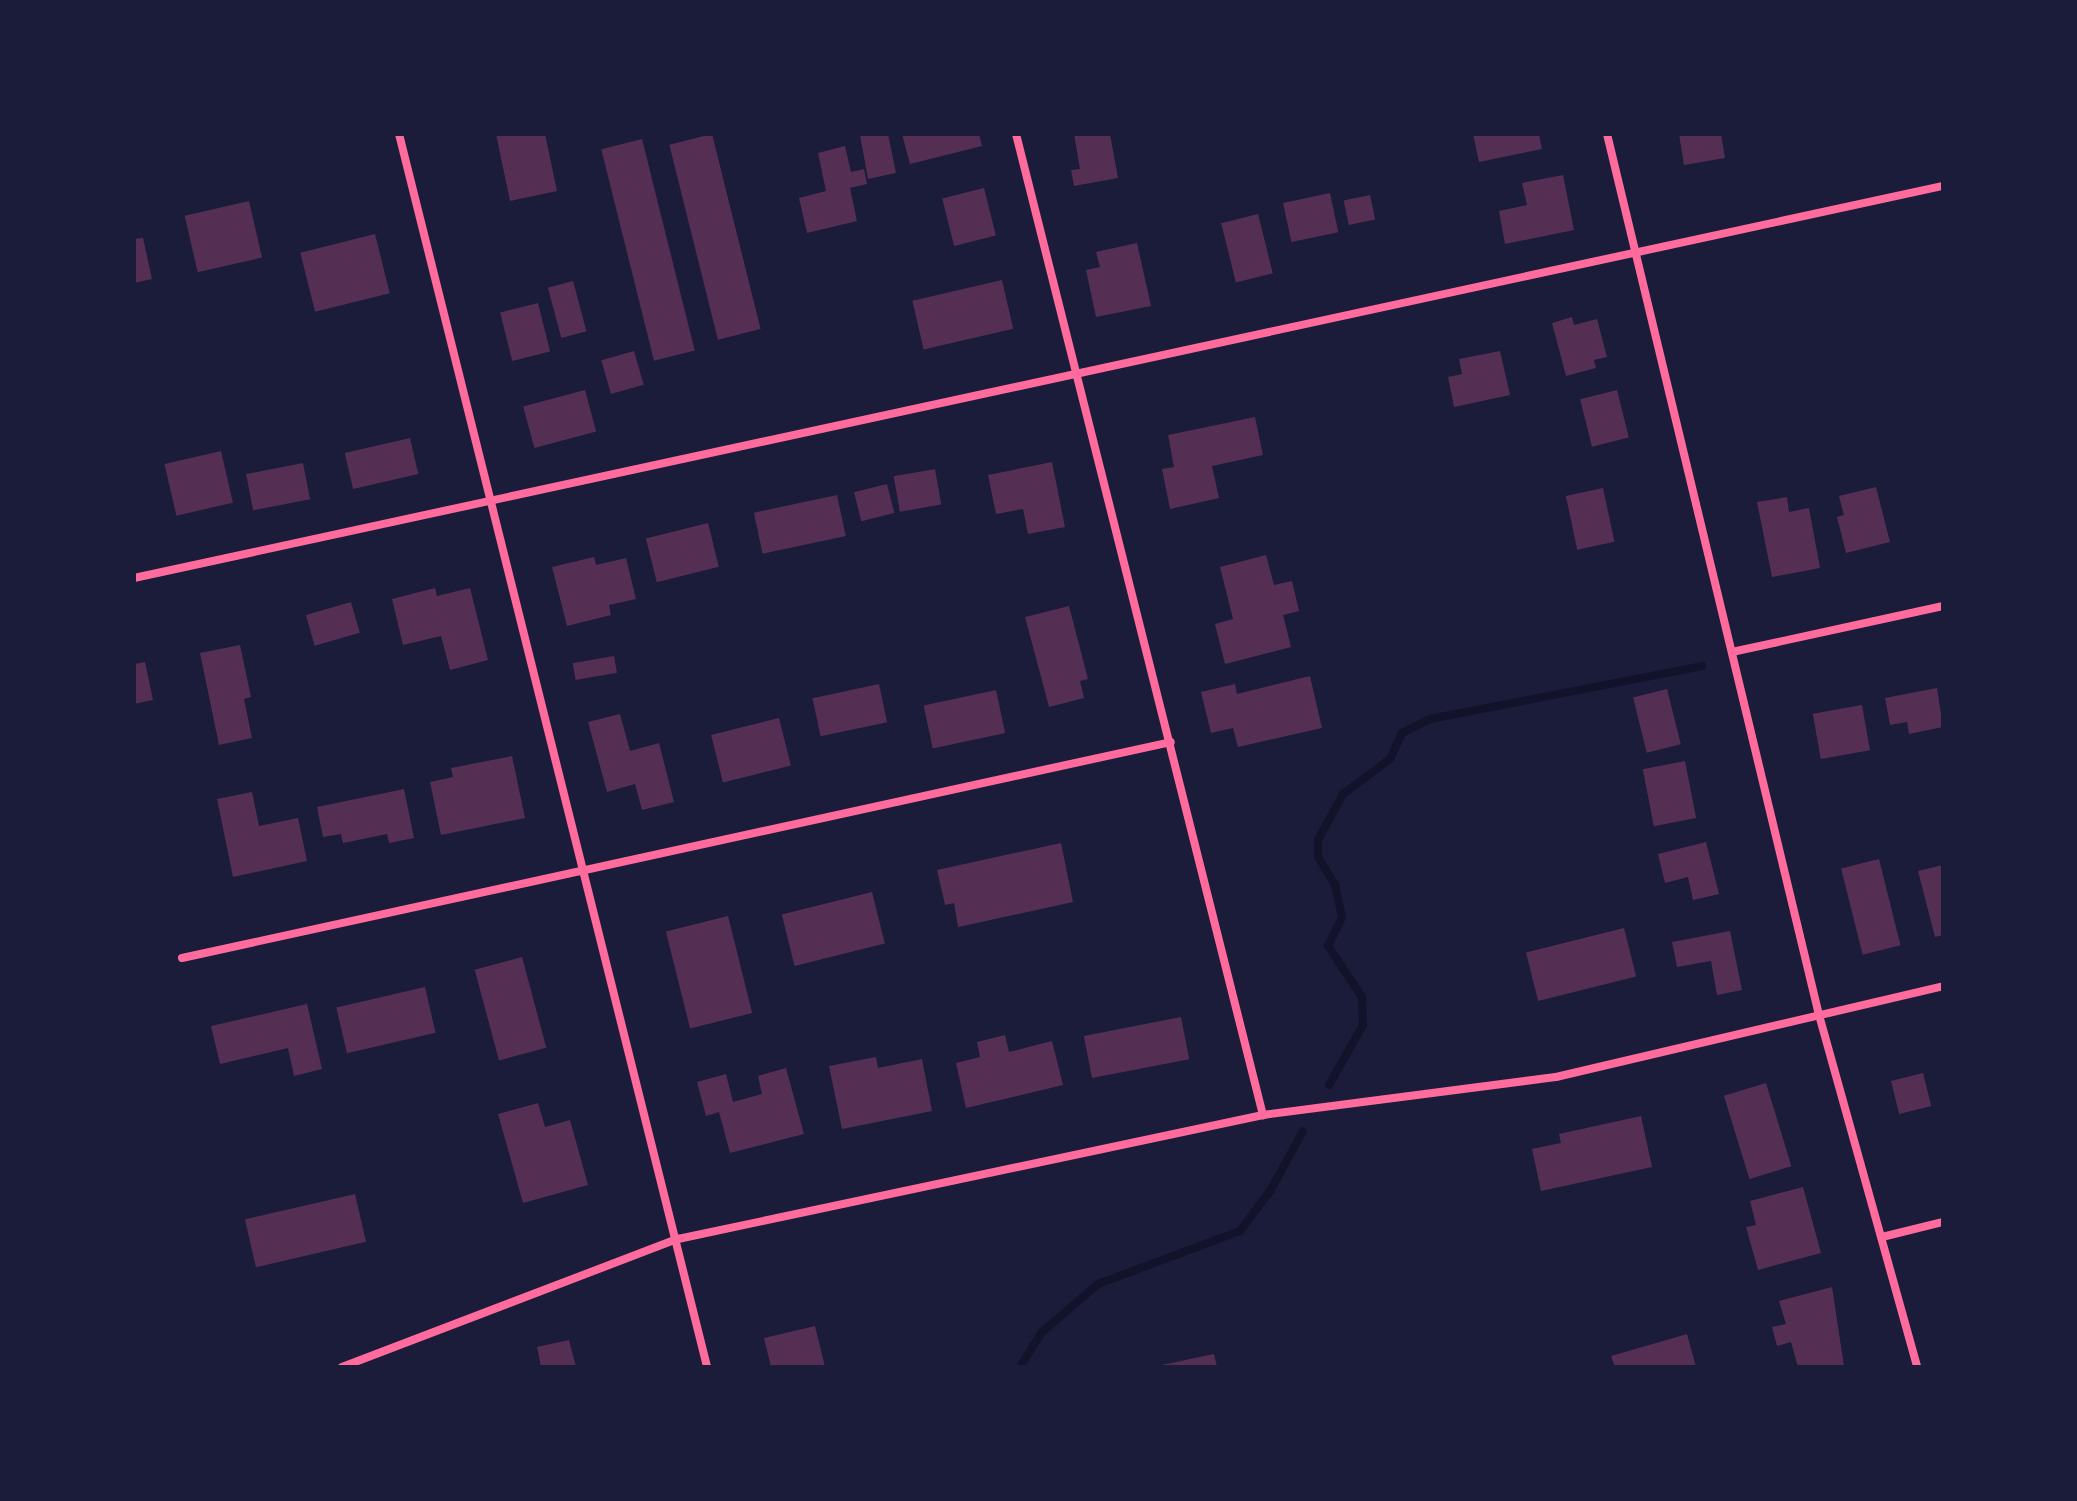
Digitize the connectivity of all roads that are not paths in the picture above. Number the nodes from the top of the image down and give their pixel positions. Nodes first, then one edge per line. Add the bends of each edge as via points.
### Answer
1 (399, 134) edge
2 (1016, 134) edge
3 (1607, 134) edge
4 (1943, 186) edge
5 (1636, 254) junction
6 (1076, 375) junction
7 (494, 501) junction
8 (134, 578) edge
9 (1943, 606) edge
10 (1732, 652) junction
11 (1171, 742) junction
12 (585, 871) junction
13 (182, 958) dead end
14 (1943, 986) edge
15 (1819, 1015) junction
16 (1263, 1115) junction
17 (1943, 1222) edge
18 (1882, 1237) junction
19 (678, 1239) junction
20 (342, 1367) edge
21 (707, 1367) edge
22 (1917, 1367) edge

1 - 7 street
2 - 6 street
3 - 5 street
4 - 5 street
5 - 6 street
5 - 10 street
6 - 7 street
6 - 11 street
7 - 8 street
7 - 12 street
9 - 10 street
10 - 15 street
11 - 12 street
11 - 16 street
12 - 13 street
12 - 19 street
14 - 15 street
15 - 16 street via 1556,1077
15 - 18 street
16 - 19 street
17 - 18 street
18 - 22 street
19 - 20 street
19 - 21 street

